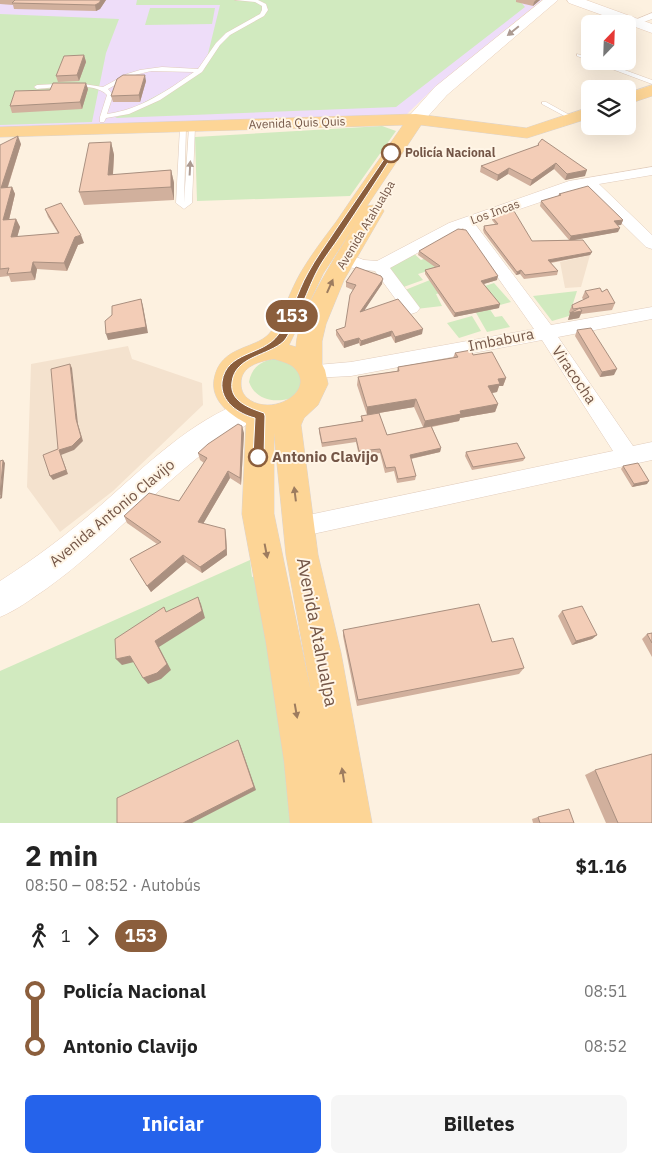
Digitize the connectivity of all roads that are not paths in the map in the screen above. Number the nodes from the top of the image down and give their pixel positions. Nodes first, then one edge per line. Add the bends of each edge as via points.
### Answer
1 (237, 0) edge
2 (551, 0) edge
3 (567, 0) edge
4 (574, 0) edge
5 (616, 15) edge
6 (652, 16) edge
7 (636, 22) edge
8 (636, 22) edge
9 (652, 29) edge
10 (619, 70) edge
11 (200, 71) junction
12 (652, 82) edge
13 (37, 87) dead end
14 (469, 87) dead end
15 (105, 88) junction
16 (652, 90) edge
17 (636, 95) edge
18 (544, 103) dead end
19 (581, 115) edge
20 (432, 116) junction
21 (572, 118) junction
22 (102, 123) junction
23 (187, 127) junction
24 (0, 132) edge
25 (651, 172) edge
26 (587, 181) junction
27 (466, 222) junction
28 (652, 244) edge
29 (346, 258) junction
30 (380, 266) junction
31 (411, 308) dead end
32 (652, 313) edge
33 (545, 331) junction
34 (261, 351) junction
35 (280, 395) junction
36 (652, 451) edge
37 (628, 456) junction
38 (299, 527) junction
39 (0, 600) edge
40 (311, 823) edge
41 (351, 823) edge

1 - 11 lane via 256,1 264,5 265,10 222,39
2 -> 20 main road, Avenida Atahualpa via 441,91
3 - 14 main road
4 - 5 main road
6 - 7 street
8 - 9 main road
10 - 12 lane
11 - 15 lane via 150,69 121,78
11 - 22 lane via 158,99
13 - 15 lane via 91,85
15 - 22 lane via 110,95
16 - 17 main road
18 - 21 lane
19 - 21 main road, Avenida Quis Quis
20 - 21 main road, Avenida Quis Quis via 517,133 527,133
20 - 23 main road, Avenida Quis Quis
20 - 29 main road, Avenida Atahualpa
20 - 34 main road via 312,273 281,338
22 - 23 main road, Avenida Quis Quis
22 - 24 main road, Avenida Quis Quis
23 -> 23 lane via 180,203 184,207 188,203
25 - 26 street, Los Incas
26 - 27 street, Los Incas
26 - 28 street
27 - 30 street, Los Incas
27 - 33 street, Viracocha
29 - 30 street via 362,265
35 -> 29 main road, Avenida Atahualpa via 309,341 333,280
30 - 31 street
32 - 33 street, Imbabura
33 - 35 street, Imbabura via 351,369
33 - 37 street, Viracocha
34 - 35 main road via 288,352 300,358
34 - 35 main road via 237,363 227,383
38 -> 35 main road, Avenida Atahualpa via 287,425
35 - 39 main road, Avenida Antonio Clavijo via 198,440 71,551
35 -> 40 main road, Avenida Atahualpa via 258,514 284,643
36 - 37 street
37 - 38 street
41 -> 38 main road, Avenida Atahualpa

